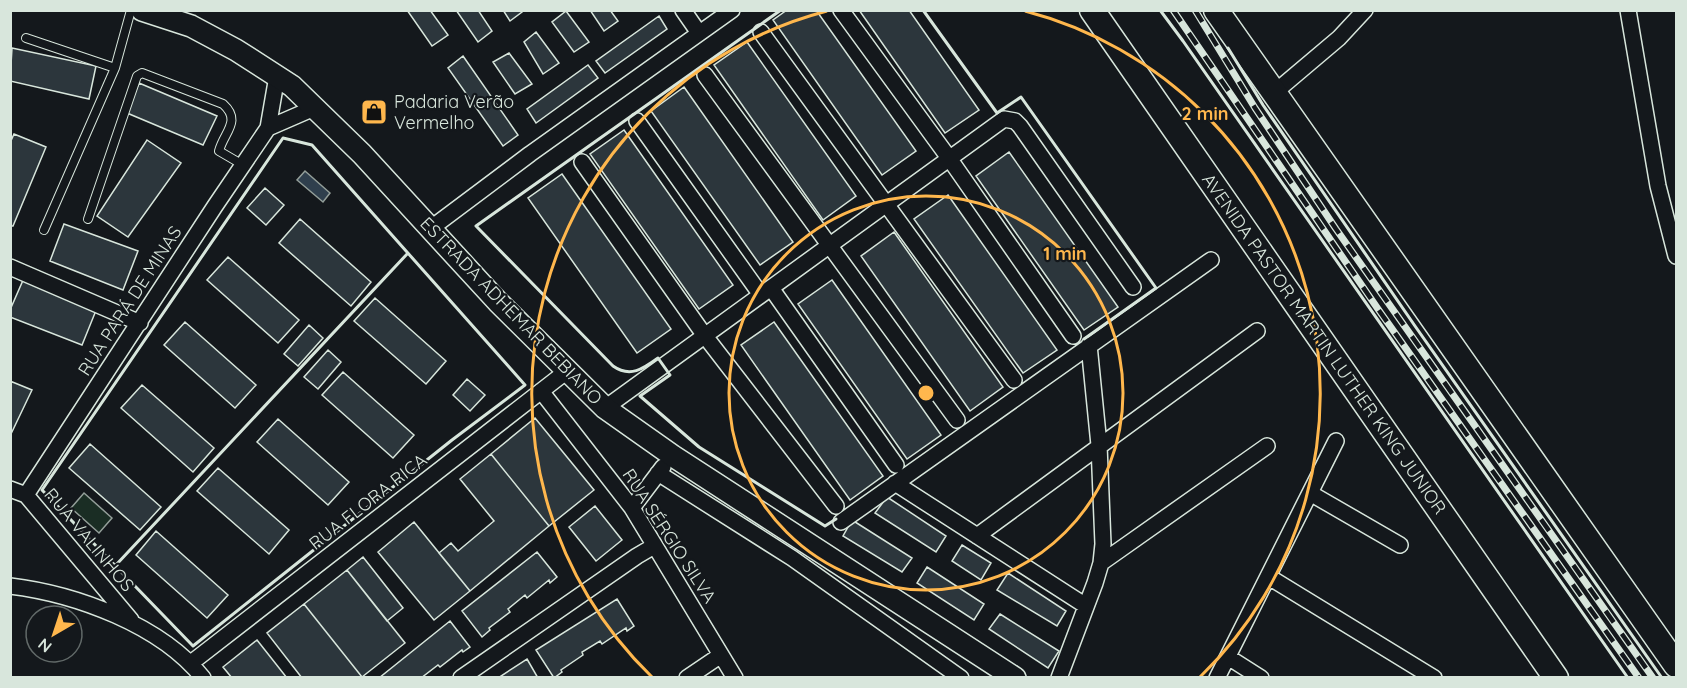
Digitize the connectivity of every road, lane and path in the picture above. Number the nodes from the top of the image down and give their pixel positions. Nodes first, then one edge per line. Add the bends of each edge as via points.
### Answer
1 (131, 10) edge
2 (142, 10) edge
3 (683, 10) edge
4 (732, 10) edge
5 (841, 10) edge
6 (1092, 10) edge
7 (1216, 10) edge
8 (1365, 10) edge
9 (1628, 10) edge
10 (761, 32) dead end
11 (699, 33) junction
12 (26, 38) dead end
13 (115, 68) junction
14 (705, 75) dead end
15 (277, 76) junction
16 (1274, 93) junction
17 (314, 108) junction
18 (637, 121) dead end
19 (268, 128) junction
20 (949, 158) junction
21 (582, 162) dead end
22 (243, 165) junction
23 (884, 204) junction
24 (88, 219) dead end
25 (430, 229) junction
26 (44, 230) dead end
27 (830, 244) junction
28 (1677, 256) edge
29 (1210, 260) dead end
30 (10, 267) edge
31 (1133, 287) dead end
32 (766, 292) junction
33 (140, 323) junction
34 (1257, 331) dead end
35 (705, 336) junction
36 (1073, 336) dead end
37 (1089, 345) junction
38 (567, 371) junction
39 (1014, 380) dead end
40 (541, 391) junction
41 (605, 408) junction
42 (957, 420) dead end
43 (1336, 441) dead end
44 (1099, 445) junction
45 (1268, 446) dead end
46 (673, 456) junction
47 (896, 465) dead end
48 (658, 473) junction
49 (895, 483) junction
50 (10, 489) edge
51 (1310, 493) junction
52 (26, 495) junction
53 (836, 506) dead end
54 (632, 508) junction
55 (840, 522) dead end
56 (977, 536) junction
57 (1400, 545) dead end
58 (654, 546) junction
59 (1101, 563) junction
60 (1269, 577) junction
61 (10, 586) edge
62 (1086, 606) junction
63 (133, 623) junction
64 (721, 655) junction
65 (1228, 657) junction
66 (191, 663) junction
67 (1677, 665) edge
68 (203, 678) edge
69 (461, 678) edge
70 (687, 678) edge
71 (735, 678) edge
72 (961, 678) edge
73 (1015, 678) edge
74 (1059, 678) edge
75 (1217, 678) edge
76 (1261, 678) edge
77 (1434, 678) edge
78 (1556, 678) edge

1 - 13 lane
2 - 15 main road, ESTRADA ADHEMAR BEBIANO via 191,26
3 - 11 street
4 - 11 street
5 - 20 street
6 - 78 main road, AVENIDA PASTOR MARTIN LUTHER KING JUNIOR
7 - 16 main road
8 - 16 street via 1340,38
9 - 28 street via 1658,186
10 - 23 street
11 - 25 street
12 - 13 lane
13 - 26 lane
14 - 27 street
15 - 17 main road, ESTRADA ADHEMAR BEBIANO
15 - 19 street, RUA PARÁ DE MINAS
16 - 67 main road
17 - 19 street
17 - 25 main road, ESTRADA ADHEMAR BEBIANO
18 - 32 street
19 - 22 street, RUA PARÁ DE MINAS
20 - 23 street
20 - 31 street via 1004,119 1015,121
20 - 36 street
21 - 35 street
22 - 24 lane via 219,151 233,119 231,111 223,104 142,73 137,76
22 - 33 street, RUA PARÁ DE MINAS
23 - 27 street
23 - 39 street
25 - 38 main road, ESTRADA ADHEMAR BEBIANO
27 - 32 street
27 - 42 street
29 - 37 street
30 - 33 street
32 - 35 street
32 - 47 street
33 - 52 street, RUA PARÁ DE MINAS
34 - 44 street
35 - 41 street
35 - 53 street
37 - 44 street
37 - 49 street
38 - 40 street, RUA FLORA RICA
38 - 41 main road, ESTRADA ADHEMAR BEBIANO
40 - 54 street, RUA SÉRGIO SILVA
40 - 66 street, RUA FLORA RICA
41 - 46 main road, ESTRADA ADHEMAR BEBIANO
43 - 51 street
44 - 56 street
44 - 59 street
45 - 59 street
46 - 48 street
46 - 73 main road, ESTRADA ADHEMAR BEBIANO
48 - 54 street
48 - 72 street via 792,558
49 - 55 street
49 - 56 street
50 - 52 street, RUA VALINHOS
51 - 57 street
51 - 60 street
52 - 63 street, RUA VALINHOS
54 - 58 street, RUA SÉRGIO SILVA
56 - 62 street
58 - 64 street, RUA SÉRGIO SILVA
58 - 69 street
59 - 62 street
60 - 65 street
60 - 77 street
61 - 63 street via 31,588
62 - 74 street
63 - 66 street
64 - 70 street
64 - 71 street, RUA SÉRGIO SILVA
65 - 75 street
65 - 76 street
66 - 68 street

